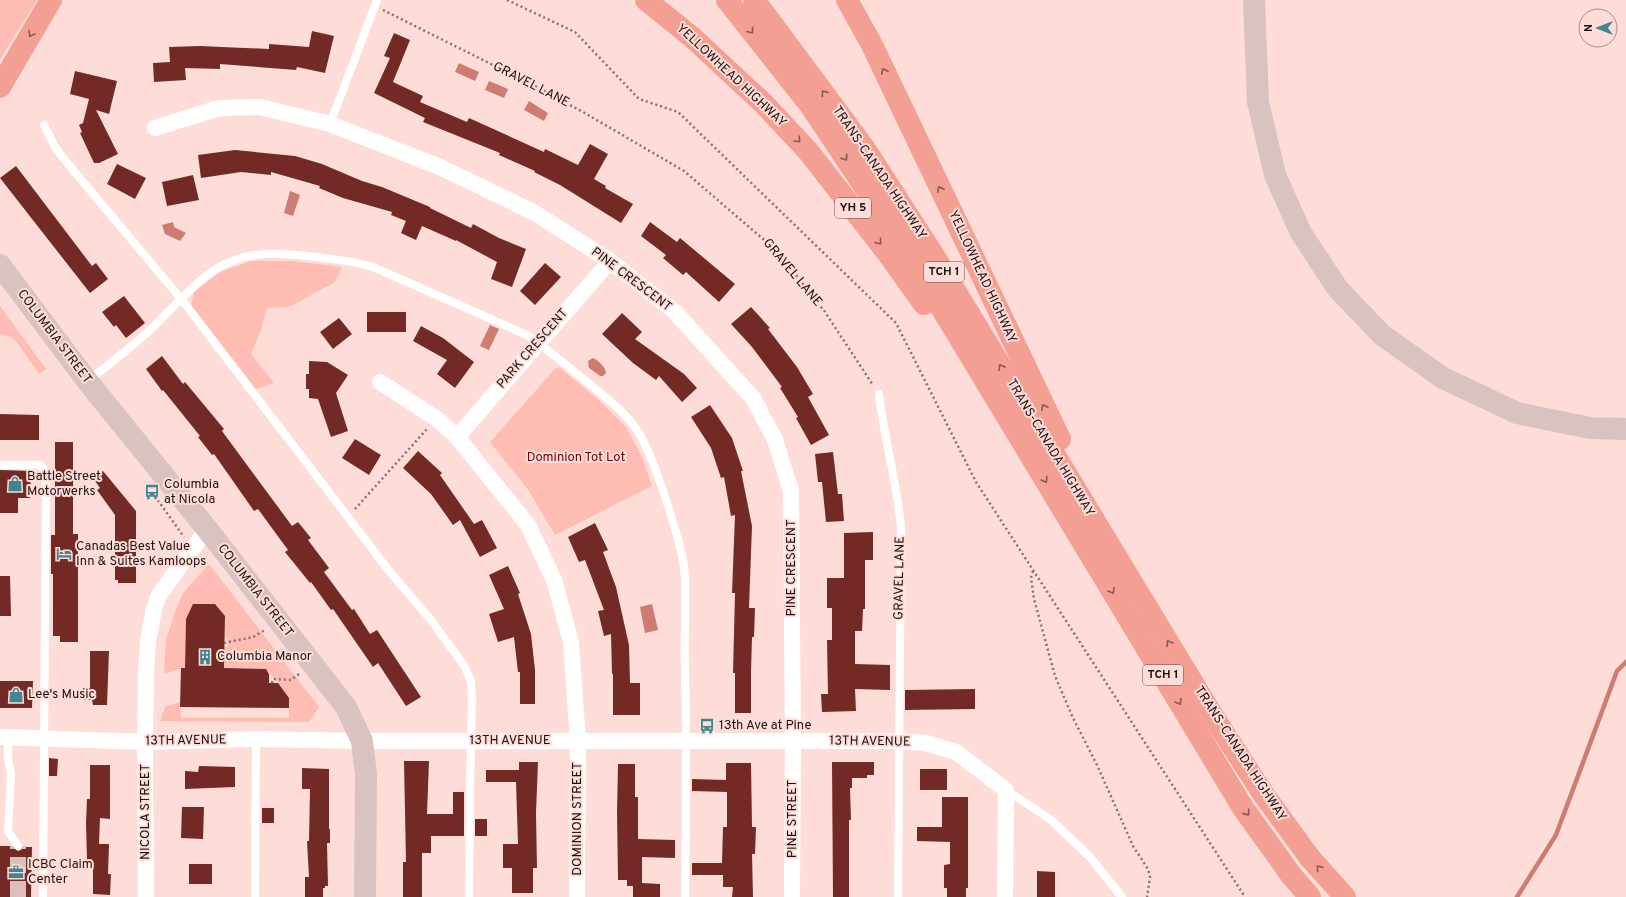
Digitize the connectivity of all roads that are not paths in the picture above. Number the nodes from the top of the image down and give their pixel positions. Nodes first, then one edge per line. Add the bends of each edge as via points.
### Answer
1 (51, 0) edge
2 (646, 0) edge
3 (727, 0) edge
4 (754, 0) edge
5 (847, 0) edge
6 (1254, 0) edge
7 (376, 3) edge
8 (0, 87) edge
9 (330, 124) junction
10 (44, 125) dead end
11 (155, 128) dead end
12 (610, 261) junction
13 (0, 265) edge
14 (182, 300) junction
15 (538, 343) junction
16 (88, 382) junction
17 (380, 382) dead end
18 (879, 394) road end
19 (1626, 428) edge
20 (457, 437) junction
21 (1025, 446) junction
22 (0, 465) edge
23 (207, 529) junction
24 (1116, 556) junction
25 (4, 737) edge
26 (45, 738) junction
27 (256, 740) junction
28 (362, 741) junction
29 (472, 741) junction
30 (578, 741) junction
31 (793, 741) junction
32 (899, 741) junction
33 (145, 742) junction
34 (687, 742) junction
35 (1006, 790) junction
36 (18, 846) tunnel mouth
37 (43, 897) edge
38 (146, 897) edge
39 (255, 897) edge
40 (365, 897) edge
41 (469, 897) edge
42 (577, 897) edge
43 (685, 897) edge
44 (792, 897) edge
45 (898, 897) edge
46 (1006, 897) edge
47 (1122, 897) edge
48 (1310, 897) edge
49 (1345, 897) edge

1 -> 8 highway
2 -> 21 highway, YELLOWHEAD HIGHWAY / YH 5 via 704,48 764,104 808,151 889,255
3 -> 21 highway, TRANS-CANADA HIGHWAY / TCH 1 via 810,106 904,246
24 -> 4 highway, TRANS-CANADA HIGHWAY / TCH 1 via 936,259 865,149
24 -> 5 highway, YELLOWHEAD HIGHWAY via 872,45
6 - 19 main road via 1258,102 1275,175 1301,233 1338,289 1382,335 1443,378 1517,412 1590,428
7 - 9 lane
9 - 11 street, PINE CRESCENT via 260,107 219,108
9 - 12 street, PINE CRESCENT via 440,167 535,213
10 - 14 lane via 64,159
12 - 15 street, PARK CRESCENT
12 - 31 street, PINE CRESCENT via 674,311 753,398 775,440 791,491
13 - 16 main road, COLUMBIA STREET
14 - 15 lane via 191,289 216,269 247,256 262,253 358,262 527,335
14 - 16 lane
14 - 29 lane via 465,667 472,698
15 - 20 street, PARK CRESCENT
15 - 34 lane via 624,415 638,433 658,474 683,558
16 - 23 main road, COLUMBIA STREET
17 - 20 street, DOMINION STREET via 437,419
18 - 32 lane, GRAVEL LANE via 901,527
20 - 30 street, DOMINION STREET via 528,525 554,580 571,642
21 -> 48 highway, TRANS-CANADA HIGHWAY / TCH 1 via 1243,808
22 - 26 lane via 40,465 46,473
23 - 28 main road, COLUMBIA STREET via 346,707
23 - 33 street, NICOLA STREET via 166,583 154,609 148,641
49 -> 24 highway, TRANS-CANADA HIGHWAY / TCH 1 via 1310,858 1264,795
25 - 26 street, 13TH AVENUE
25 - 36 lane via 11,773 8,831
26 - 33 street, 13TH AVENUE
26 - 37 lane
27 - 28 street, 13TH AVENUE
27 - 33 street, 13TH AVENUE
27 - 39 lane
28 - 29 street, 13TH AVENUE
28 - 40 main road, COLUMBIA STREET via 366,774
29 - 30 street, 13TH AVENUE
29 - 41 lane
30 - 34 street, 13TH AVENUE
30 - 42 street, DOMINION STREET
31 - 32 street, 13TH AVENUE
31 - 34 street, 13TH AVENUE
31 - 44 street, PINE STREET
32 - 35 street, 13TH AVENUE via 926,743 956,752
32 - 45 lane, GRAVEL LANE
33 - 38 street, NICOLA STREET
34 - 43 lane
35 - 46 street
35 - 47 lane via 1050,819 1090,857

